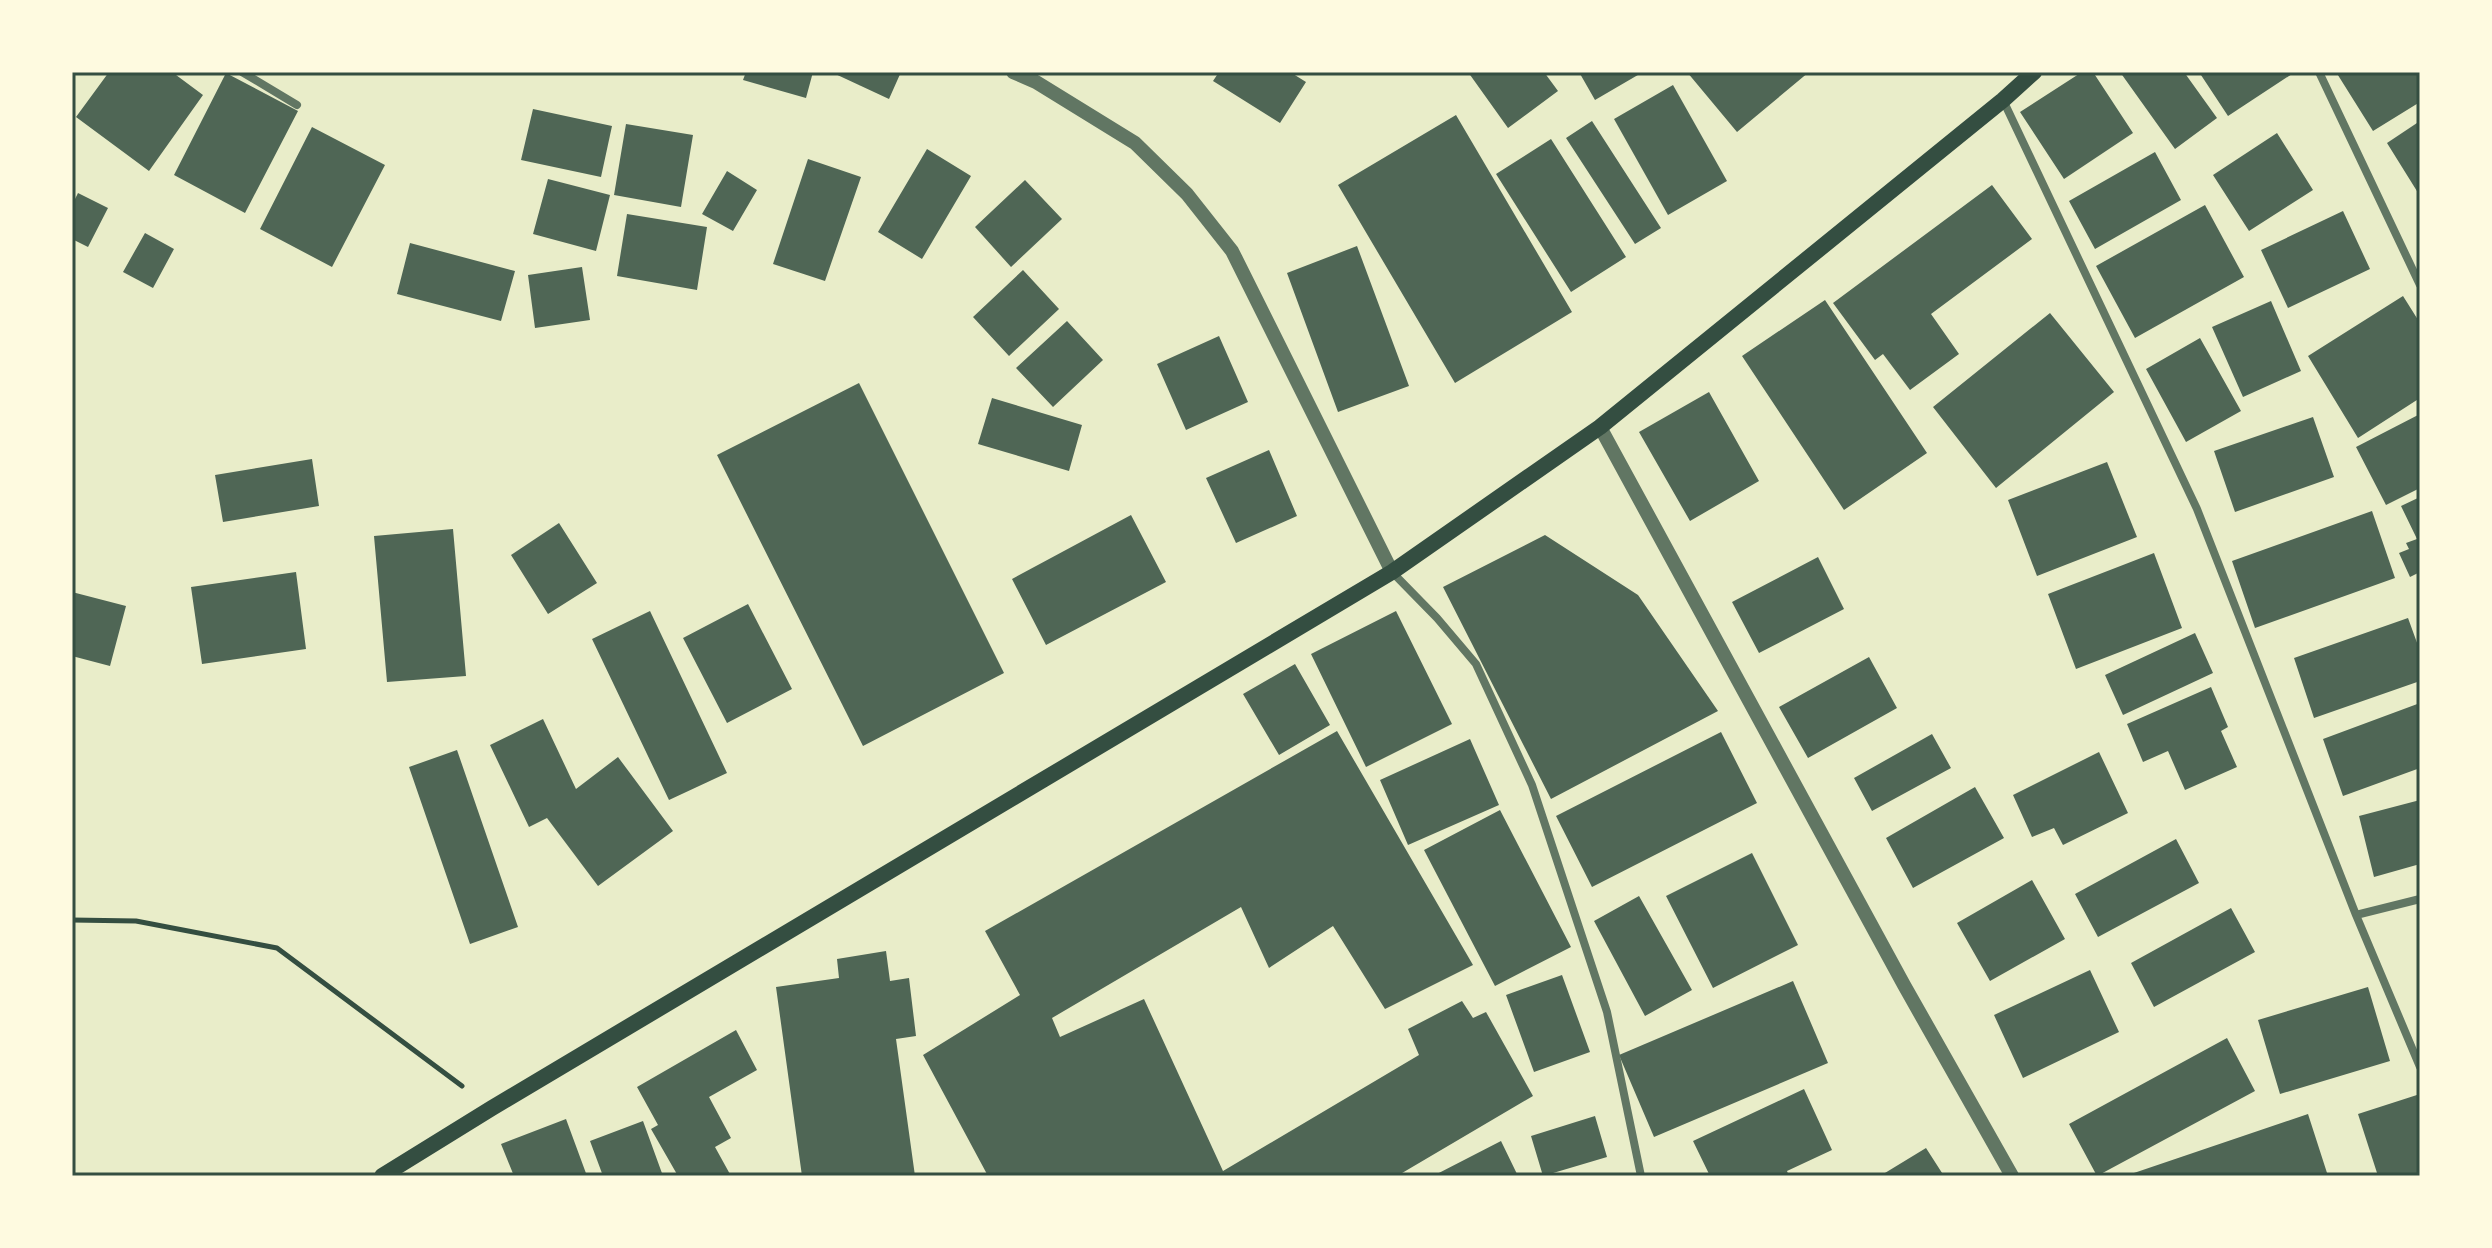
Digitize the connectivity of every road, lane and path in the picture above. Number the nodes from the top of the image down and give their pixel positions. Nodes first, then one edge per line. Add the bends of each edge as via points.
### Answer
1 (242, 72) edge
2 (1013, 72) edge
3 (2034, 72) edge
4 (2319, 72) edge
5 (2003, 100) junction
6 (297, 105) dead end
7 (2420, 285) edge
8 (1600, 427) junction
9 (1392, 572) junction
10 (2420, 899) edge
11 (2356, 915) junction
12 (72, 920) edge
13 (2420, 1067) edge
14 (492, 1108) junction
15 (382, 1176) edge
16 (1641, 1176) edge
17 (2012, 1176) edge

1 - 6 street
2 - 9 street via 1135,143 1187,194 1232,251
3 - 5 main road
4 - 7 street
5 - 8 main road
5 - 11 street via 2197,509
8 - 9 main road
8 - 17 street
9 - 14 main road
9 - 16 street via 1476,664 1532,785 1607,1012
10 - 11 street
11 - 13 street
12 - 14 path via 136,921 277,948
14 - 15 main road

